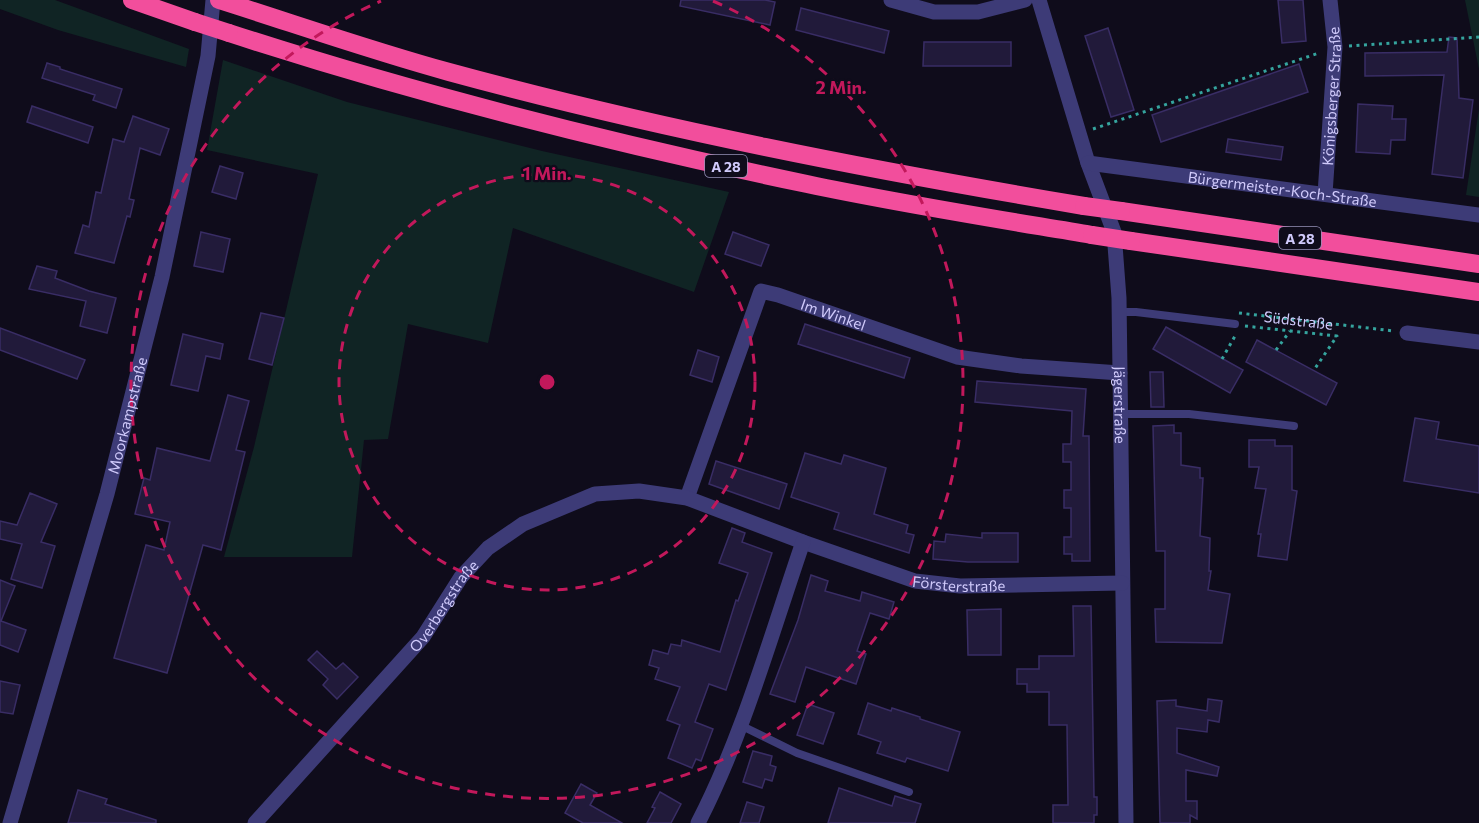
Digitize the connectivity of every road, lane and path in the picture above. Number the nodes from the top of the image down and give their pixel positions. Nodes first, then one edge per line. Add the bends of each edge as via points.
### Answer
1 (132, 0) edge
2 (213, 0) edge
3 (891, 0) edge
4 (1025, 0) edge
5 (1039, 0) edge
6 (1330, 0) edge
7 (226, 2) edge
8 (1479, 38) edge
9 (1335, 47) junction
10 (1079, 134) junction
11 (1088, 163) junction
12 (1324, 194) junction
13 (1479, 215) edge
14 (1479, 264) edge
15 (1479, 292) edge
16 (1229, 311) dead end
17 (1119, 312) junction
18 (1238, 325) junction
19 (1290, 331) junction
20 (1407, 333) joint
21 (1479, 342) edge
22 (1276, 350) dead end
23 (1222, 358) dead end
24 (1314, 370) dead end
25 (1120, 373) junction
26 (1121, 414) junction
27 (1294, 426) dead end
28 (687, 498) junction
29 (802, 542) junction
30 (1122, 583) junction
31 (740, 725) junction
32 (909, 792) dead end
33 (10, 823) edge
34 (255, 823) edge
35 (698, 823) edge
36 (1126, 823) edge

1 - 15 highway, A 28, bridge via 376,79 608,141 916,205
2 - 33 street, Moorkampstraße via 208,56 162,277 107,494
3 - 4 street via 934,12 978,12
5 - 10 street, Jägerstraße
6 - 9 street, Königsberger Straße
7 - 14 highway, A 28, bridge via 447,71 706,135 917,178 1084,206
8 - 9 path
9 - 10 path
9 - 12 street, Königsberger Straße
10 - 11 street, Jägerstraße
11 - 12 street, Bürgermeister-Koch-Straße
11 - 17 street, Jägerstraße via 1114,232
12 - 13 street, Bürgermeister-Koch-Straße
16 - 20 path, Südstraße
17 - 18 lane
17 - 25 street, Jägerstraße
18 - 19 path
18 - 23 path
19 - 22 path
19 - 24 path via 1336,336
20 - 21 street
25 - 26 street, Jägerstraße
25 - 28 street, Im Winkel via 957,357 761,291
26 - 27 lane via 1189,414
26 - 30 street, Jägerstraße
28 - 29 street, Försterstraße
28 - 34 street, Overbergstraße via 639,491 595,494 523,524 488,548 460,577 423,637
29 - 30 street, Försterstraße via 915,581 960,586
29 - 31 street
30 - 36 street, Jägerstraße
31 - 32 lane via 797,753
31 - 35 street

